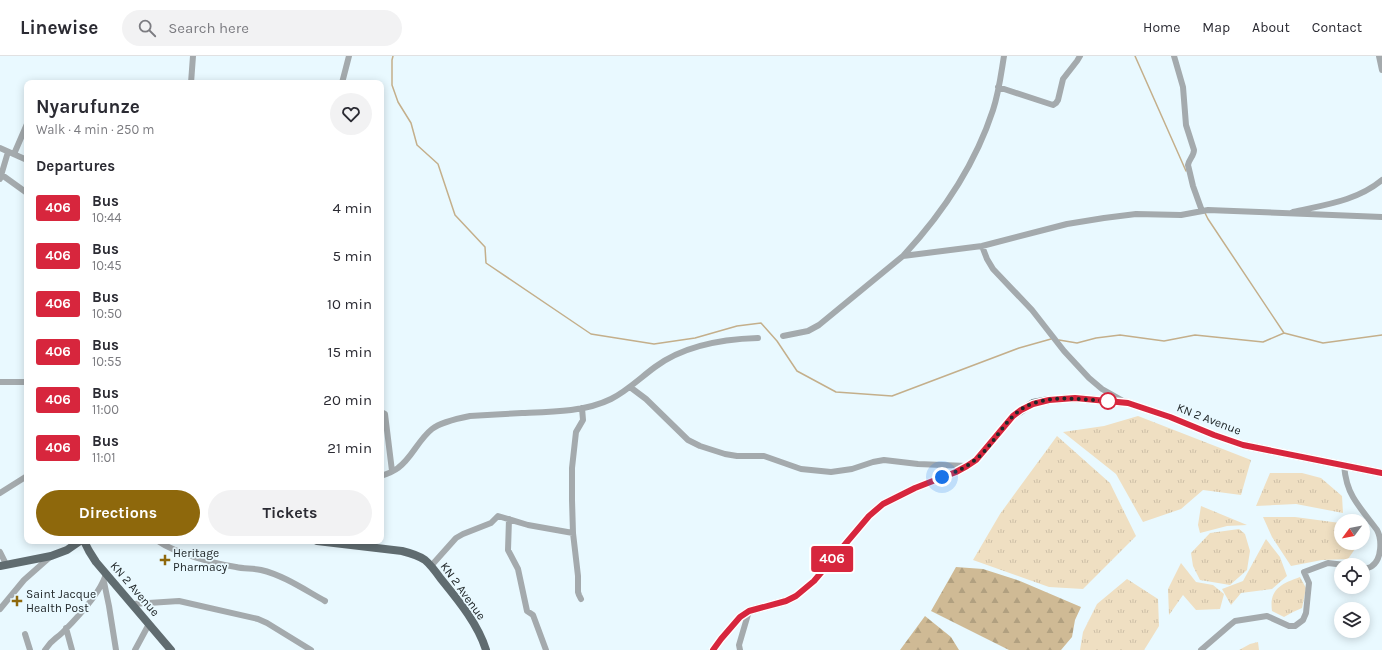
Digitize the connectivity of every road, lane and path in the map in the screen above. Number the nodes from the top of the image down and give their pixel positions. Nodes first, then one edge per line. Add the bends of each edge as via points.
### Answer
1 (193, 56) edge
2 (349, 56) edge
3 (1004, 56) edge
4 (1080, 56) edge
5 (1174, 56) edge
6 (1378, 56) edge
7 (1382, 66) edge
8 (191, 80) edge
9 (343, 80) edge
10 (998, 87) junction
11 (24, 129) edge
12 (0, 148) edge
13 (11, 153) junction
14 (24, 159) edge
15 (1, 177) edge
16 (1382, 180) edge
17 (24, 191) edge
18 (1202, 211) junction
19 (1285, 214) junction
20 (1382, 217) edge
21 (982, 246) junction
22 (903, 256) junction
23 (783, 336) dead end
24 (758, 338) dead end
25 (0, 382) edge
26 (24, 382) edge
27 (630, 387) junction
28 (1128, 403) junction
29 (582, 408) junction
30 (384, 414) edge
31 (1344, 465) junction
32 (967, 466) junction
33 (392, 471) junction
34 (1382, 472) edge
35 (384, 475) edge
36 (24, 478) edge
37 (0, 492) edge
38 (509, 519) junction
39 (573, 533) junction
40 (76, 544) edge
41 (86, 544) edge
42 (162, 544) edge
43 (360, 544) edge
44 (0, 552) edge
45 (51, 556) junction
46 (1334, 564) edge
47 (3, 565) edge
48 (431, 566) junction
49 (1370, 567) edge
50 (105, 578) junction
51 (581, 599) dead end
52 (325, 601) dead end
53 (132, 604) junction
54 (0, 609) edge
55 (749, 611) junction
56 (149, 624) junction
57 (66, 628) junction
58 (25, 634) dead end
59 (30, 650) edge
60 (45, 650) edge
61 (72, 650) edge
62 (116, 650) edge
63 (135, 650) edge
64 (171, 650) edge
65 (311, 650) edge
66 (486, 650) edge
67 (546, 650) edge
68 (713, 650) edge
69 (740, 650) edge
70 (1201, 650) edge

1 - 8 street
2 - 9 street
3 - 10 street
4 - 10 street via 1065,76 1058,100 1053,105
5 - 18 street via 1183,87 1186,125 1194,150 1188,165
6 - 7 street
10 - 22 street via 988,123 963,178 935,219
11 - 13 street
12 - 13 street
13 - 14 street
13 - 15 street
15 - 17 street
16 - 19 street via 1372,189 1348,199
18 - 19 street
18 - 21 street via 1181,215 1136,214 1104,218 1067,224
19 - 20 street
21 - 22 street
21 - 28 street via 993,270 1032,310 1088,378
22 - 23 street via 819,325 808,331
24 - 27 street via 682,351 655,367
25 - 26 street
27 - 29 street via 611,399
27 - 32 street via 688,440 724,454 764,456 801,469 830,472 884,460
28 - 31 main road, KN 2 Avenue via 1243,445
28 - 32 main road, KN 2 Avenue via 1075,398 1033,404 1013,416 976,460
29 - 33 street via 458,419 433,428 403,464
29 - 39 street via 583,420 576,432 572,468
30 - 33 street
31 - 34 main road, KN 2 Avenue
31 - 49 street via 1348,488 1378,531 1381,545 1378,559
32 - 55 main road, KN 2 Avenue via 883,504 869,516 814,581 796,596
33 - 35 street
36 - 37 street
38 - 39 street
38 - 48 street via 498,516 491,523 463,534 451,542
38 - 67 street via 508,550 518,569 527,611 533,614
39 - 51 street
40 - 45 main road
41 - 50 main road, KN 2 Avenue
42 - 52 street via 216,563 267,572
43 - 48 main road, KN 2 Avenue via 414,554
44 - 47 street
45 - 47 main road
45 - 54 street via 24,580
46 - 70 street via 1328,563 1304,572 1309,584 1306,613 1303,620 1295,626 1289,626 1267,616 1235,621
48 - 66 main road, KN 2 Avenue via 457,598
50 - 53 main road, KN 2 Avenue
50 - 57 street via 89,602
50 - 62 street
53 - 56 main road, KN 2 Avenue
53 - 65 street via 179,601 258,620
55 - 68 main road, KN 2 Avenue via 735,622
55 - 69 street via 739,644
56 - 63 street
56 - 64 main road, KN 2 Avenue
57 - 60 street via 50,641
57 - 61 street
58 - 59 street

